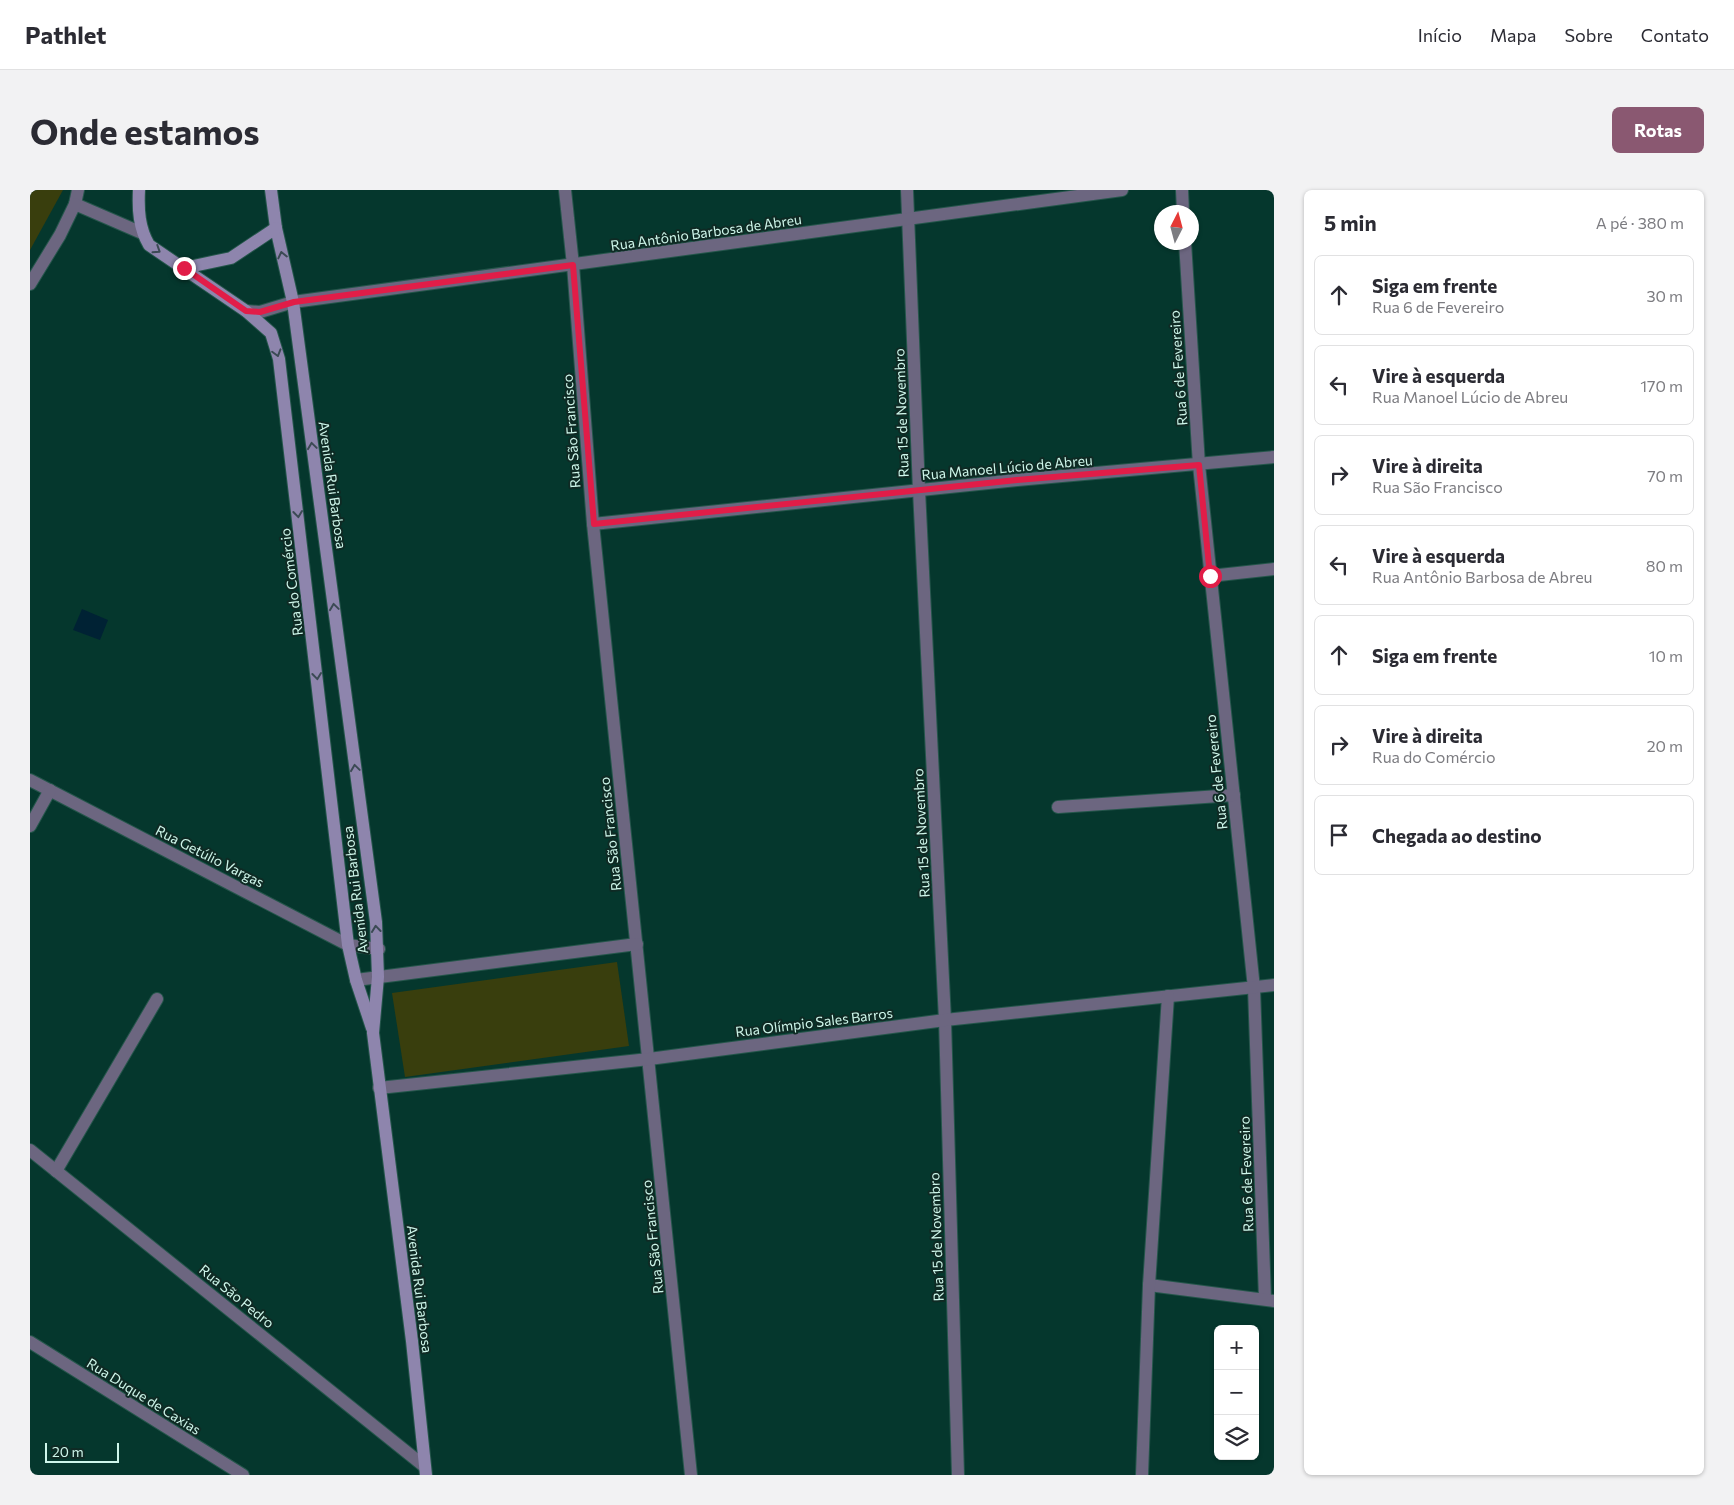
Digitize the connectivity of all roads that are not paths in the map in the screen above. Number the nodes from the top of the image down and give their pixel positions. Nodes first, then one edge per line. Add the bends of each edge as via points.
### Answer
1 (78, 190) edge
2 (139, 190) edge
3 (271, 190) edge
4 (565, 190) edge
5 (907, 190) edge
6 (1122, 190) edge
7 (1182, 190) edge
8 (75, 204) junction
9 (1183, 205) edge
10 (908, 218) junction
11 (276, 228) junction
12 (142, 233) junction
13 (1186, 250) edge
14 (573, 265) junction
15 (184, 268) junction
16 (30, 284) edge
17 (294, 302) junction
18 (246, 311) junction
19 (1274, 457) edge
20 (1199, 465) junction
21 (919, 490) junction
22 (594, 524) junction
23 (1274, 569) edge
24 (1210, 576) junction
25 (30, 780) edge
26 (50, 790) junction
27 (1234, 795) junction
28 (1058, 807) dead end
29 (30, 826) edge
30 (637, 944) junction
31 (348, 945) junction
32 (378, 948) junction
33 (378, 978) junction
34 (356, 980) junction
35 (1274, 985) edge
36 (1254, 988) junction
37 (1168, 996) junction
38 (157, 999) dead end
39 (945, 1020) junction
40 (373, 1033) junction
41 (648, 1059) junction
42 (379, 1088) junction
43 (30, 1150) edge
44 (56, 1171) junction
45 (1149, 1285) junction
46 (1270, 1300) edge
47 (30, 1342) edge
48 (425, 1470) edge
49 (243, 1475) edge
50 (692, 1475) edge
51 (958, 1475) edge
52 (1142, 1475) edge

1 - 8 street
2 - 12 main road
3 - 11 main road
4 - 14 street, Rua São Francisco
5 - 10 street, Rua 15 de Novembro
6 - 10 street, Rua Antônio Barbosa de Abreu
7 - 9 street
8 - 12 street
8 - 16 street
10 - 14 street, Rua Antônio Barbosa de Abreu
10 - 21 street, Rua 15 de Novembro
11 - 15 main road via 231,258
17 -> 11 main road
12 -> 15 main road, Rua do Comércio via 149,245
13 - 20 street, Rua 6 de Fevereiro
14 - 17 street, Rua Antônio Barbosa de Abreu
14 - 22 street, Rua São Francisco
15 - 18 main road, Rua do Comércio
17 - 18 street, Rua Antônio Barbosa de Abreu via 260,312
32 -> 17 main road, Avenida Rui Barbosa
18 -> 31 main road, Rua do Comércio via 271,333 279,359
19 - 20 street, Rua Manoel Lúcio de Abreu
20 - 21 street, Rua Manoel Lúcio de Abreu
20 - 24 street, Rua 6 de Fevereiro
21 - 22 street, Rua Manoel Lúcio de Abreu
21 - 39 street, Rua 15 de Novembro
22 - 30 street, Rua São Francisco
23 - 24 street
24 - 27 street, Rua 6 de Fevereiro
25 - 26 street, Rua Getúlio Vargas
26 - 29 street
26 - 31 street, Rua Getúlio Vargas
27 - 28 street
27 - 36 street, Rua 6 de Fevereiro
30 - 33 street
30 - 41 street, Rua São Francisco
31 - 32 street, Rua Getúlio Vargas
31 - 34 main road, Rua do Comércio
32 - 33 main road, Avenida Rui Barbosa
33 - 34 street
33 - 40 main road, Avenida Rui Barbosa
34 - 40 main road, Rua do Comércio
35 - 36 street, Rua Olímpio Sales Barros
36 - 37 street, Rua Olímpio Sales Barros
36 - 46 street, Rua 6 de Fevereiro
37 - 39 street, Rua Olímpio Sales Barros
37 - 45 street
38 - 44 street
39 - 41 street, Rua Olímpio Sales Barros
39 - 51 street, Rua 15 de Novembro
40 - 42 main road, Avenida Rui Barbosa
41 - 42 street, Rua Olímpio Sales Barros
41 - 50 street, Rua São Francisco
42 - 48 main road, Avenida Rui Barbosa via 412,1341
43 - 44 street, Rua São Pedro
44 - 48 street, Rua São Pedro
45 - 46 street
45 - 52 street
47 - 49 street, Rua Duque de Caxias

